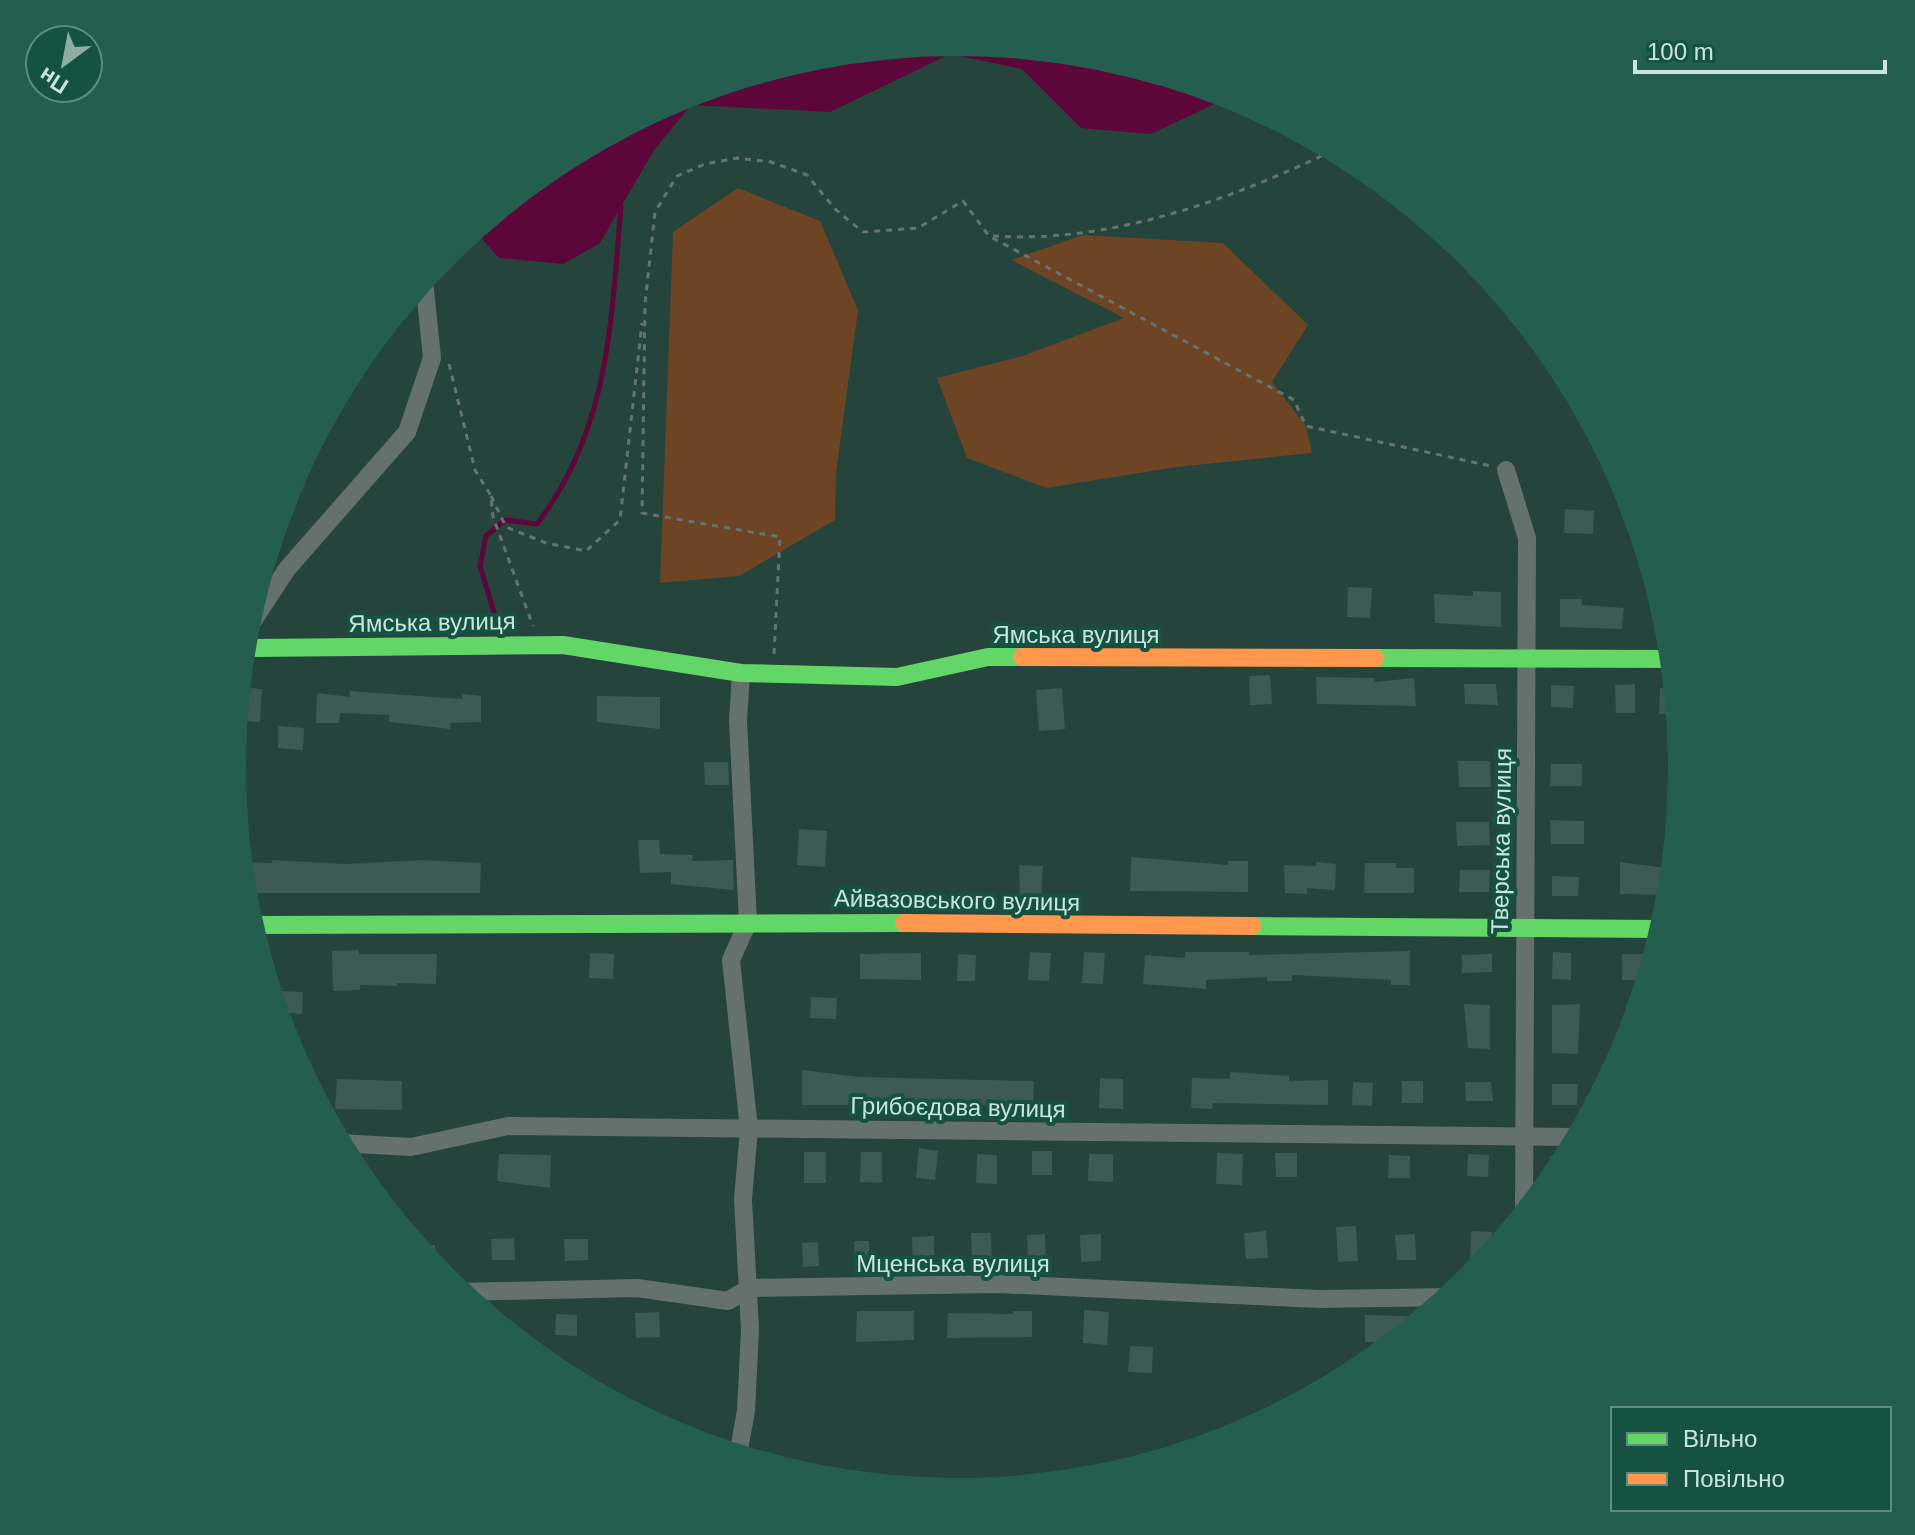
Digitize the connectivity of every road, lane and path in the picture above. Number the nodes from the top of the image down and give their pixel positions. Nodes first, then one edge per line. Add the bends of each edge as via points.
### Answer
1 (1321, 156) edge
2 (989, 236) junction
3 (426, 295) edge
4 (645, 304) junction
5 (447, 359) dead end
6 (1506, 470) joint
7 (491, 496) junction
8 (266, 601) edge
9 (539, 645) junction
10 (257, 648) edge
11 (1526, 658) junction
12 (1660, 659) edge
13 (741, 673) junction
14 (773, 673) junction
15 (748, 922) junction
16 (264, 925) edge
17 (1650, 929) edge
18 (1524, 930) junction
19 (749, 1129) junction
20 (1522, 1137) junction
21 (1565, 1137) edge
22 (354, 1144) edge
23 (1524, 1199) edge
24 (749, 1288) junction
25 (477, 1292) edge
26 (1432, 1297) edge
27 (740, 1444) edge

1 - 2 path via 1257,186 1178,211 1041,239
2 - 4 path via 963,201 918,228 863,232 807,175 771,162 737,158 705,164 677,176 655,212
2 - 6 path via 1294,400 1306,426
3 - 8 street via 432,358 407,432 287,569
4 - 7 path via 620,520 586,551 506,527
4 - 14 path via 642,513 780,537
5 - 7 path via 475,470
6 - 11 street, Тверська вулиця via 1527,538
7 - 9 path via 493,517
9 - 10 street, Ямська вулиця
9 - 13 street, Ямська вулиця
11 - 12 street, Ямська вулиця
11 - 14 street, Ямська вулиця via 988,657 897,677
11 - 18 street, Тверська вулиця
13 - 14 street, Ямська вулиця
13 - 15 street via 738,721
15 - 16 street, Айвазовського вулиця
15 - 18 street, Айвазовського вулиця
15 - 19 street via 731,960
17 - 18 street, Айвазовського вулиця
18 - 20 street, Тверська вулиця
19 - 20 street, Грибоєдова вулиця
19 - 22 street, Грибоєдова вулиця via 508,1126 411,1147
19 - 24 street via 743,1199
20 - 21 street, Грибоєдова вулиця
20 - 23 street, Тверська вулиця
24 - 25 street, Мценська вулиця via 728,1301 637,1288
24 - 26 street, Мценська вулиця via 998,1284 1319,1299
24 - 27 street via 746,1411

